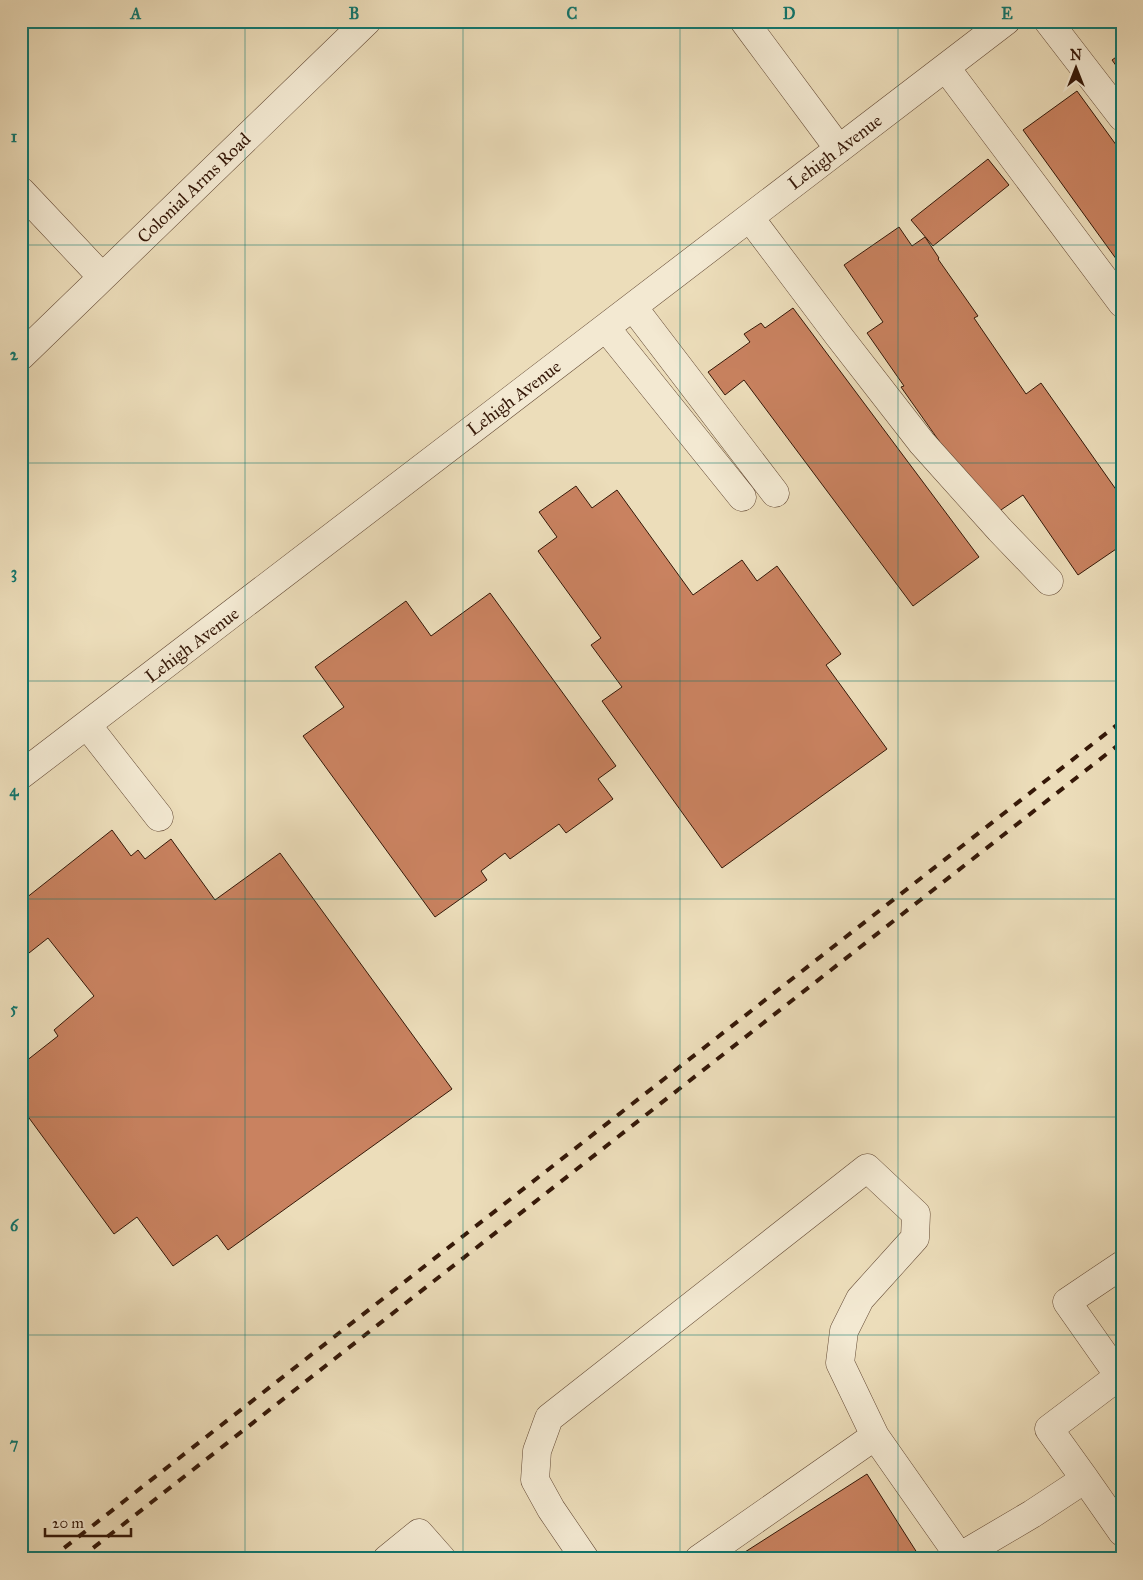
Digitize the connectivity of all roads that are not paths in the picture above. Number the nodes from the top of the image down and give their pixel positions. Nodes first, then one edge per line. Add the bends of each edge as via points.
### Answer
1 (367, 21) edge
2 (744, 21) edge
3 (1006, 21) edge
4 (1048, 21) edge
5 (946, 68) junction
6 (1122, 117) edge
7 (839, 149) junction
8 (21, 191) edge
9 (750, 218) junction
10 (102, 277) junction
11 (1122, 303) edge
12 (632, 307) junction
13 (606, 328) junction
14 (21, 356) edge
15 (776, 493) dead end
16 (742, 497) dead end
17 (1049, 581) dead end
18 (87, 725) junction
19 (21, 775) edge
20 (159, 817) dead end
21 (1122, 1265) edge
22 (1121, 1378) edge
23 (875, 1436) junction
24 (1085, 1478) junction
25 (1122, 1532) edge
26 (959, 1558) edge
27 (387, 1559) edge
28 (442, 1559) edge
29 (585, 1559) edge
30 (699, 1559) edge

1 - 10 street, Colonial Arms Road
2 - 7 street
3 - 5 street, Lehigh Avenue
4 - 6 street
5 - 7 street, Lehigh Avenue
5 - 11 street
7 - 9 street, Lehigh Avenue
8 - 10 street
9 - 12 street, Lehigh Avenue
9 - 17 street via 922,443
10 - 14 street, Colonial Arms Road
12 - 13 street, Lehigh Avenue
12 - 15 street
13 - 16 street
13 - 18 street, Lehigh Avenue
18 - 19 street, Lehigh Avenue
18 - 20 street
21 - 22 street via 1068,1302
22 - 24 street via 1049,1429
23 - 26 street
23 - 29 street via 840,1363 844,1331 860,1299 915,1238 916,1214 867,1168 549,1418 537,1451 535,1480 550,1509
23 - 30 street
24 - 25 street
24 - 26 street
27 - 28 street via 419,1533

